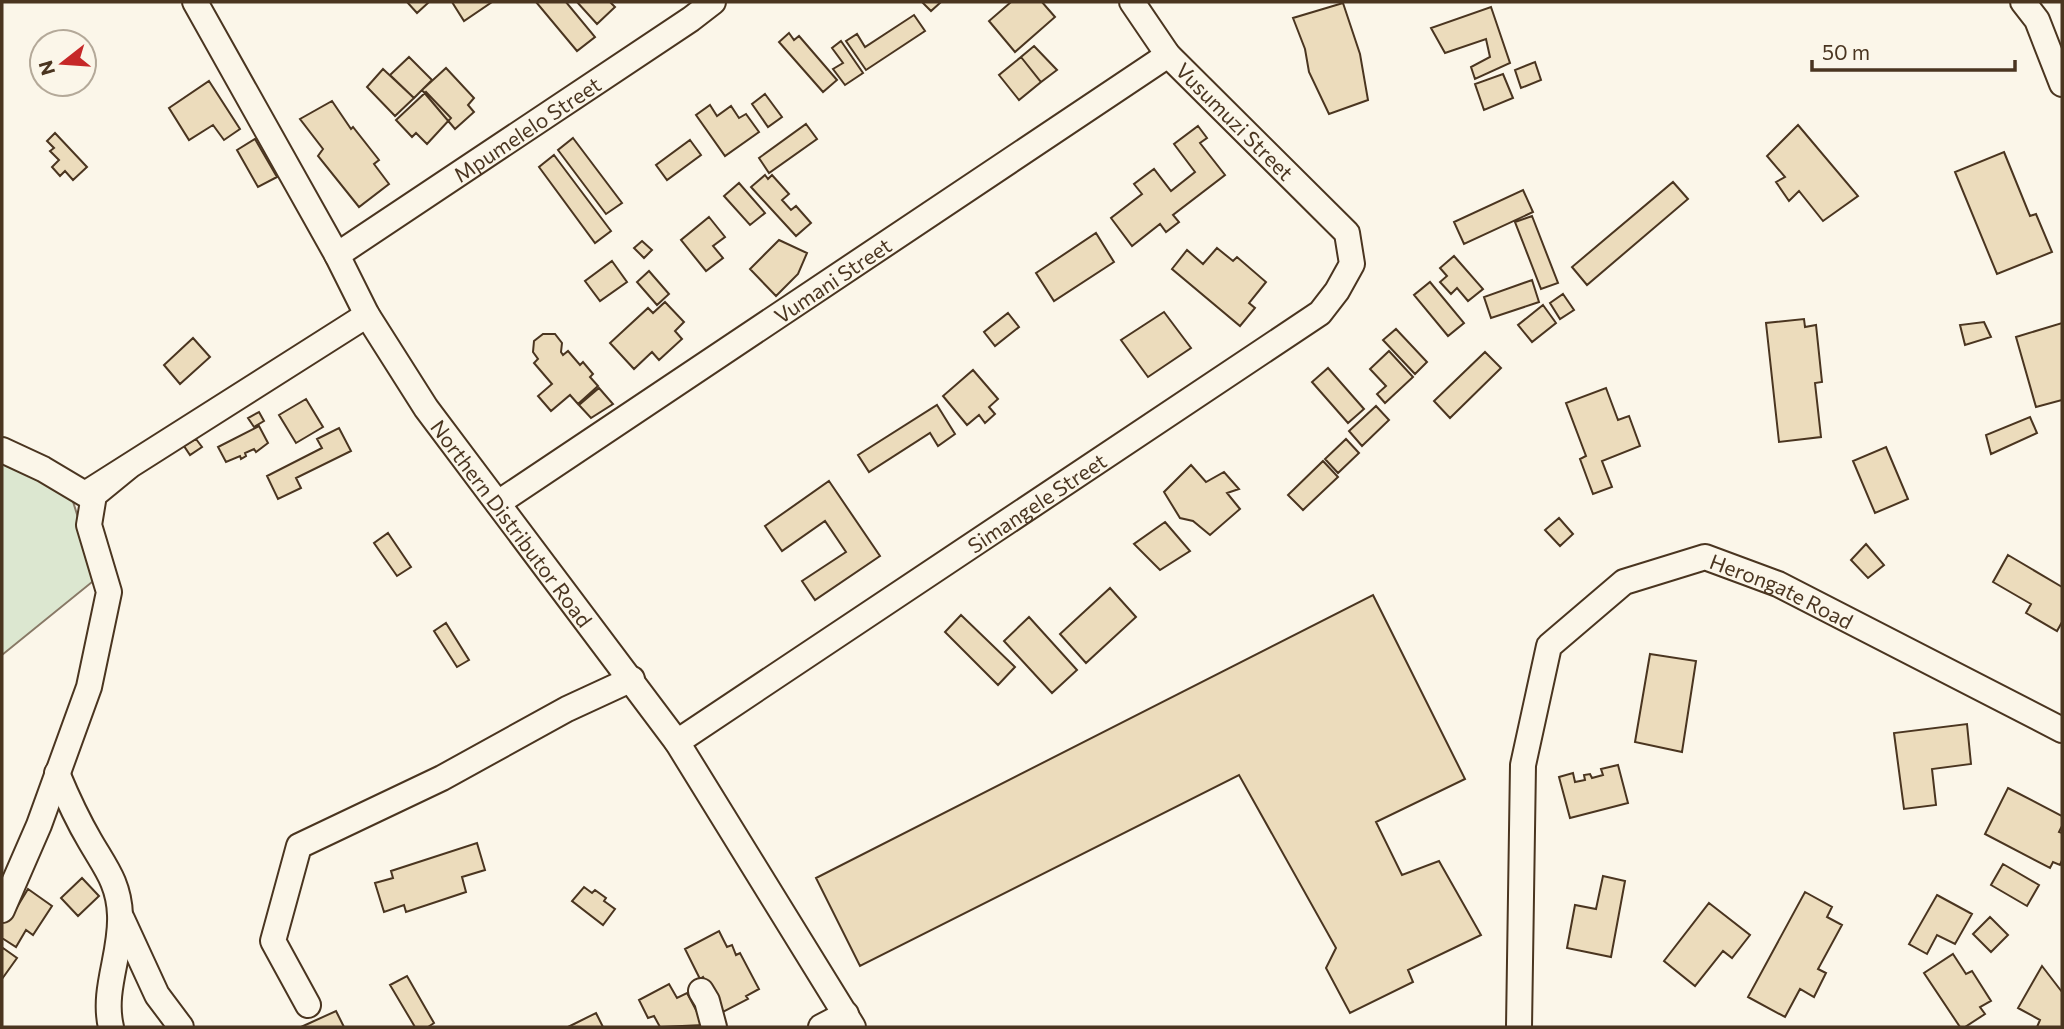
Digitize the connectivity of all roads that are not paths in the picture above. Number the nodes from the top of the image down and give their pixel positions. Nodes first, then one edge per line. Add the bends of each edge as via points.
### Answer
1 (195, 2) edge
2 (713, 2) edge
3 (1132, 2) edge
4 (2023, 2) edge
5 (1168, 55) junction
6 (2062, 84) edge
7 (1347, 233) joint
8 (337, 255) junction
9 (367, 315) junction
10 (2, 450) edge
11 (127, 468) junction
12 (498, 503) junction
13 (632, 679) junction
14 (2062, 730) edge
15 (677, 742) junction
16 (57, 773) junction
17 (2, 910) edge
18 (120, 915) junction
19 (701, 991) dead end
20 (308, 1005) dead end
21 (850, 1021) edge
22 (111, 1027) edge
23 (181, 1027) edge
24 (714, 1027) edge
25 (821, 1027) edge
26 (1519, 1027) edge

1 - 8 street, Northern Distributor Road
2 - 8 street, Mpumelelo Street
3 - 5 street, Vusumuzi Street
4 - 6 street via 2037,20
5 - 7 street, Vusumuzi Street
5 - 12 street, Vumani Street
7 - 15 street, Simangele Street via 1352,264 1320,313
8 - 9 street, Northern Distributor Road
9 - 11 street
9 - 12 street, Northern Distributor Road via 426,408
10 - 11 street via 85,494
11 - 16 street via 94,495 89,525 109,592 89,687
12 - 13 street, Northern Distributor Road
13 - 15 street, Northern Distributor Road
13 - 20 street via 299,846 273,942
14 - 26 street, Herongate Road via 1778,584 1705,557 1624,582 1549,646 1523,765
15 - 21 street, Northern Distributor Road
16 - 17 street
16 - 18 street via 77,818 113,877
18 - 22 street via 109,995
18 - 23 street via 157,995
19 - 24 street
21 - 25 street

